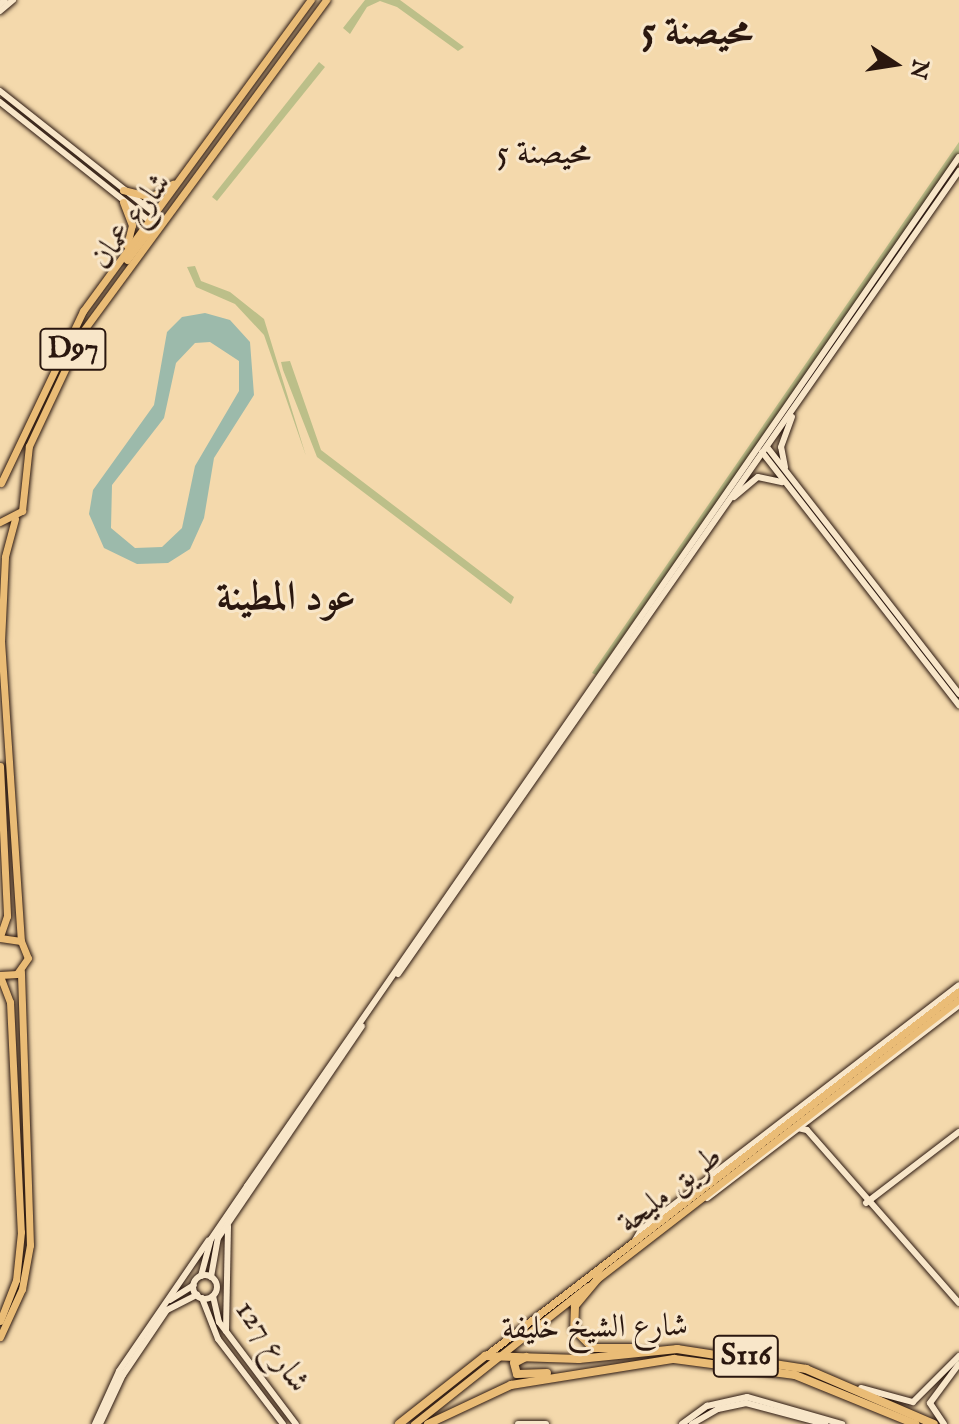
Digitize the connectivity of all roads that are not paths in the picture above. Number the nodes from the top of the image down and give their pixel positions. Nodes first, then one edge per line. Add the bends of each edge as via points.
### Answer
1 (5, 0) edge
2 (13, 0) edge
3 (311, 0) edge
4 (326, 0) edge
5 (0, 4) edge
6 (0, 11) edge
7 (0, 91) edge
8 (0, 102) edge
9 (959, 157) edge
10 (192, 162) junction
11 (959, 171) edge
12 (181, 177) junction
13 (123, 190) junction
14 (123, 202) junction
15 (156, 221) junction
16 (124, 254) junction
17 (811, 377) junction
18 (763, 448) junction
19 (790, 477) junction
20 (1, 483) edge
21 (788, 486) junction
22 (22, 495) junction
23 (722, 506) junction
24 (709, 515) junction
25 (15, 519) junction
26 (0, 522) edge
27 (959, 694) edge
28 (959, 705) edge
29 (0, 766) edge
30 (0, 937) edge
31 (21, 941) junction
32 (21, 971) junction
33 (0, 976) edge
34 (959, 988) edge
35 (959, 999) edge
36 (959, 1005) edge
37 (893, 1056) junction
38 (884, 1057) junction
39 (846, 1090) junction
40 (808, 1121) junction
41 (798, 1128) junction
42 (807, 1130) junction
43 (959, 1132) edge
44 (866, 1203) junction
45 (693, 1205) junction
46 (230, 1219) junction
47 (214, 1235) junction
48 (201, 1276) junction
49 (600, 1276) junction
50 (211, 1277) junction
51 (194, 1285) junction
52 (213, 1296) junction
53 (200, 1297) junction
54 (959, 1303) edge
55 (161, 1309) junction
56 (0, 1321) edge
57 (228, 1335) junction
58 (0, 1337) edge
59 (652, 1350) junction
60 (504, 1353) junction
61 (485, 1356) junction
62 (959, 1356) edge
63 (547, 1357) junction
64 (959, 1364) edge
65 (613, 1366) junction
66 (861, 1388) junction
67 (469, 1401) junction
68 (97, 1424) edge
69 (283, 1424) edge
70 (296, 1424) edge
71 (399, 1424) edge
72 (414, 1424) edge
73 (428, 1424) edge
74 (436, 1424) edge
75 (518, 1424) edge
76 (546, 1424) edge
77 (682, 1424) edge
78 (692, 1424) edge
79 (825, 1424) edge
80 (842, 1424) edge
81 (915, 1424) edge
82 (934, 1424) edge
83 (944, 1424) edge

1 - 5 street
2 - 6 street
3 - 10 main road, شارع عمان / D97
4 - 15 main road, شارع عمان / D97
7 - 13 street
8 - 14 street
9 - 17 street
10 - 12 main road, شارع عمان / D97
10 - 15 main road
11 - 17 street
12 - 13 main road via 155,196
12 - 15 main road, شارع عمان / D97
13 - 15 street
14 - 15 street
14 - 16 main road via 132,225
15 - 16 main road, شارع عمان / D97
15 - 22 main road, شارع عمان / D97 via 51,391 22,471
16 - 20 main road, شارع عمان / D97 via 61,348 14,467
17 - 18 street
17 - 19 street via 782,441
17 - 24 street
18 - 19 street
18 - 21 street
18 - 23 street
18 - 24 street
19 - 27 street
20 - 22 main road
21 - 23 street via 758,477
21 - 28 street
22 - 25 main road, شارع عمان
23 - 46 street
24 - 47 street
25 - 26 main road
25 - 31 main road via 5,557 1,633
29 - 30 main road via 7,916
30 - 31 main road
31 - 32 main road via 28,958
32 - 33 main road
32 - 58 main road via 30,1245 22,1289
33 - 56 main road via 10,1002 21,1232 16,1280
34 - 61 main road, طريق مليحة
35 - 38 main road, طريق مليحة
36 - 37 street
37 - 38 main road
37 - 39 street
38 - 39 main road, طريق مليحة
39 - 40 street
39 - 45 main road, طريق مليحة
40 - 41 street
40 - 42 street
41 - 42 street
41 - 45 street
42 - 44 street
43 - 44 street
44 - 54 street
45 - 49 main road, طريق مليحة
46 - 50 street via 212,1250
46 - 57 street via 223,1249
47 - 48 street
47 - 55 street
48 - 50 street
48 - 51 street
49 - 59 highway via 575,1306 579,1338 599,1349
49 - 60 main road, طريق مليحة
50 - 52 street via 217,1286
51 - 53 street
51 - 55 street
52 - 53 street
52 - 57 street, شارع 127
53 - 68 street via 167,1310
53 - 69 street, شارع 127 via 218,1339
55 - 68 street via 119,1371
57 - 70 street, شارع 127
59 - 63 highway, شارع الشيخ خليفة / S116
59 - 66 highway, شارع الشيخ خليفة / S116 via 760,1359
60 - 61 highway, شارع الشيخ خليفة / S116
60 - 63 highway, شارع الشيخ خليفة / S116
60 - 72 main road, طريق مليحة
61 - 71 highway
62 - 66 street via 913,1402
63 - 65 highway via 518,1358 515,1372 522,1376
64 - 83 street via 930,1403
65 - 67 highway, شارع الشيخ خليفة / S116 via 511,1385
65 - 81 highway, شارع الشيخ خليفة / S116 via 674,1359 759,1367 822,1383
66 - 82 highway, شارع الشيخ خليفة / S116
67 - 73 highway, شارع الشيخ خليفة / S116
67 - 74 highway
75 - 76 street
77 - 80 street via 716,1402 747,1397
78 - 79 street via 718,1409 746,1403

